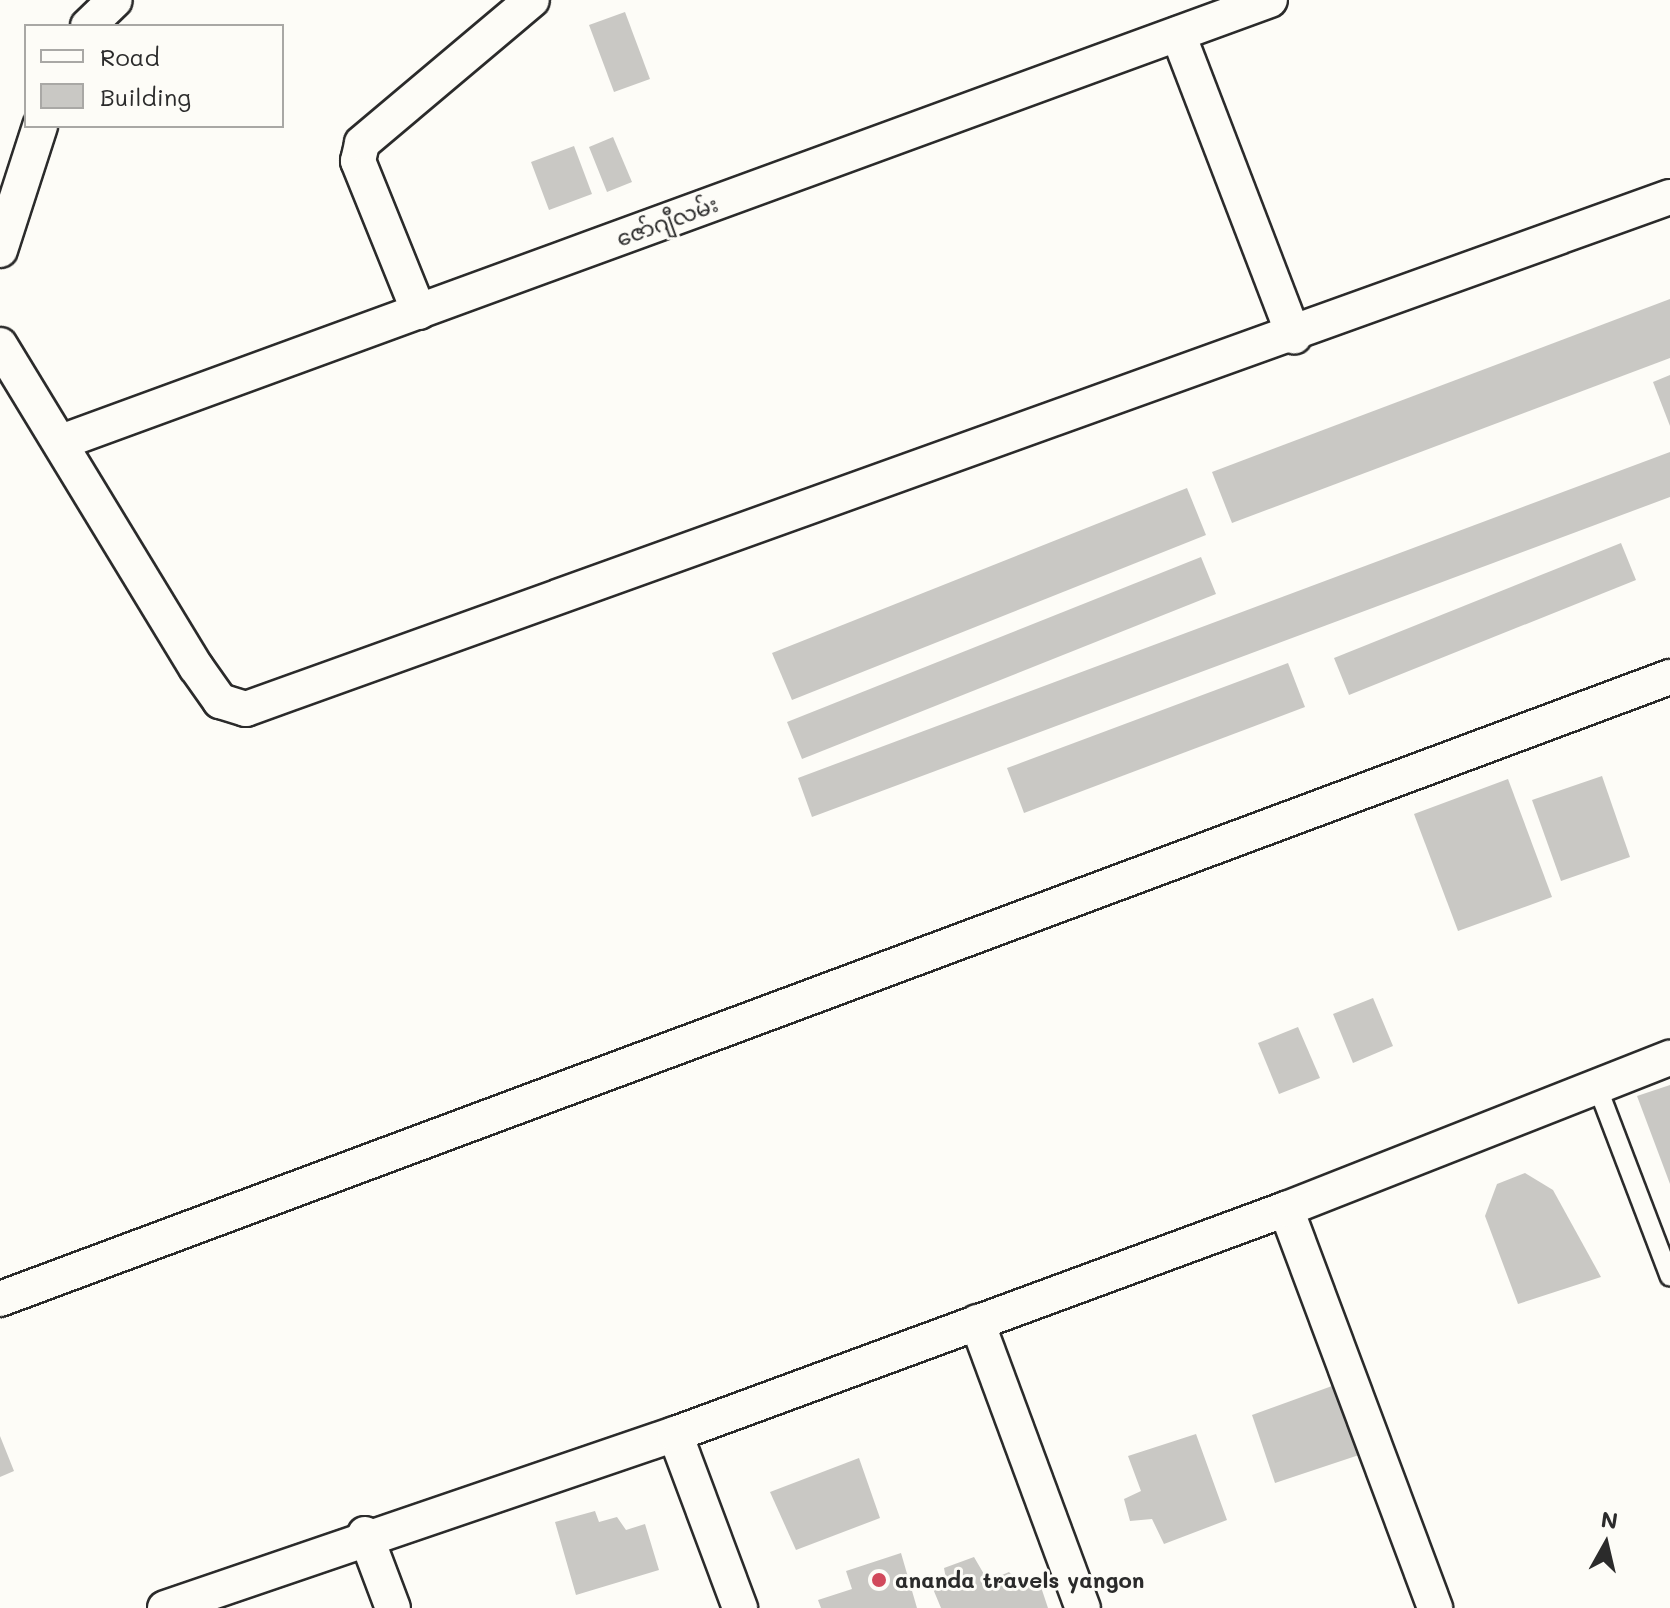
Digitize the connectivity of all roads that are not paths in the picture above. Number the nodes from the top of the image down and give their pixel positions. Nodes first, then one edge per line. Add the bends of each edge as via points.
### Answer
1 (115, 0) edge
2 (532, 0) edge
3 (1270, 0) edge
4 (90, 24) edge
5 (1178, 34) junction
6 (39, 128) edge
7 (1670, 197) edge
8 (0, 250) edge
9 (419, 312) junction
10 (1294, 336) junction
11 (0, 345) edge
12 (64, 441) junction
13 (1670, 677) edge
14 (1670, 1058) edge
15 (1597, 1086) junction
16 (1286, 1209) junction
17 (1670, 1277) edge
18 (0, 1299) edge
19 (977, 1322) junction
20 (675, 1434) junction
21 (365, 1534) junction
22 (165, 1608) edge
23 (393, 1608) edge
24 (740, 1608) edge
25 (1083, 1608) edge
26 (1435, 1608) edge

1 - 4 street
2 - 9 street via 362,143 358,161
3 - 5 street, ဇော်ဂျီလမ်း
5 - 9 street, ဇော်ဂျီလမ်း
5 - 10 street
6 - 8 street
7 - 10 street
9 - 12 street, ဇော်ဂျီလမ်း
10 - 12 street via 246,709 220,701 196,667
11 - 12 street
13 - 18 street
14 - 15 street
15 - 16 street
15 - 17 lane
16 - 19 street
16 - 26 street
19 - 20 street
19 - 25 street
20 - 21 street
20 - 24 street
21 - 22 street
21 - 23 street

